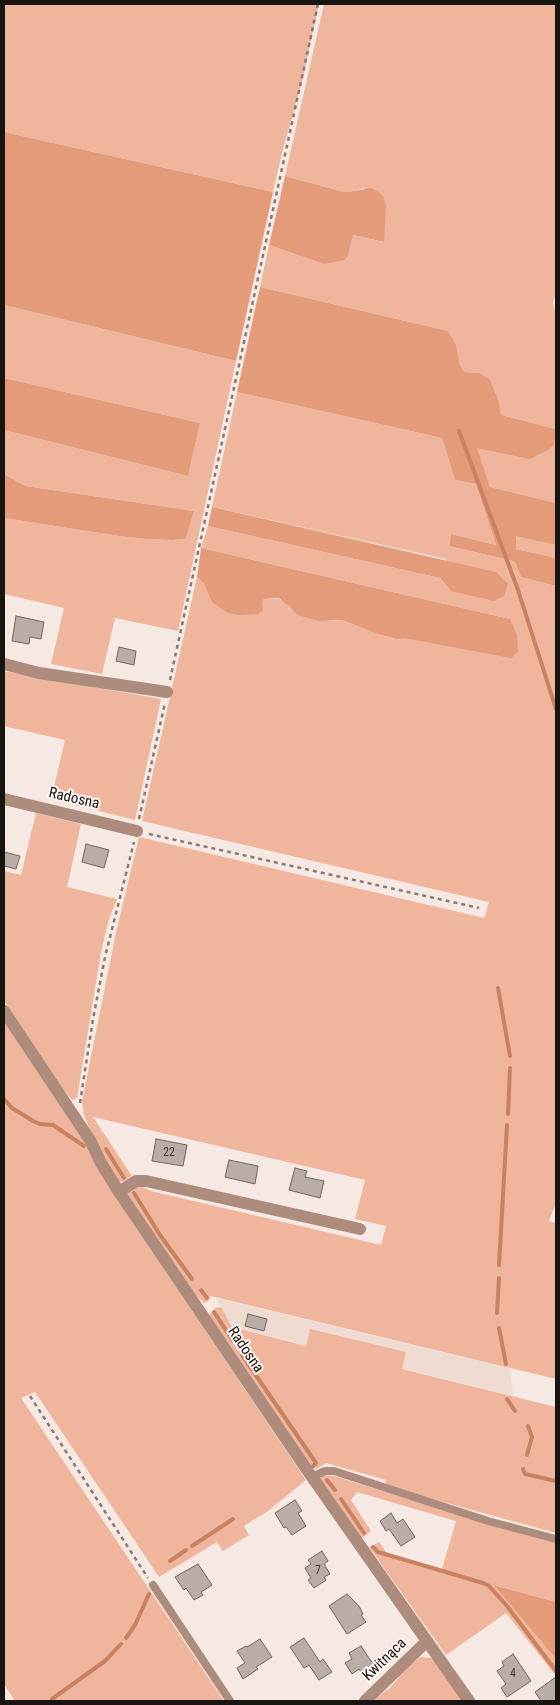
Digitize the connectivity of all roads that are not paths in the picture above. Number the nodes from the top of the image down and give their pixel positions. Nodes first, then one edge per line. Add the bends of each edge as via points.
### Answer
1 (4, 664) edge
2 (167, 692) road end
3 (4, 799) edge
4 (137, 831) road end
5 (4, 1011) edge
6 (119, 1192) junction
7 (360, 1229) dead end
8 (312, 1477) junction
9 (556, 1539) edge
10 (153, 1585) road end
11 (428, 1641) junction
12 (230, 1701) edge
13 (365, 1701) edge
14 (468, 1701) edge

1 - 2 street via 39,673
3 - 4 street, Radosna
5 - 6 street, Radosna via 90,1140
6 - 7 street via 136,1181 146,1181
6 - 8 street, Radosna
8 - 9 lane via 334,1471 488,1521
8 - 11 street, Radosna
10 - 12 lane
11 - 13 street, Kwitnąca
11 - 14 street, Radosna

